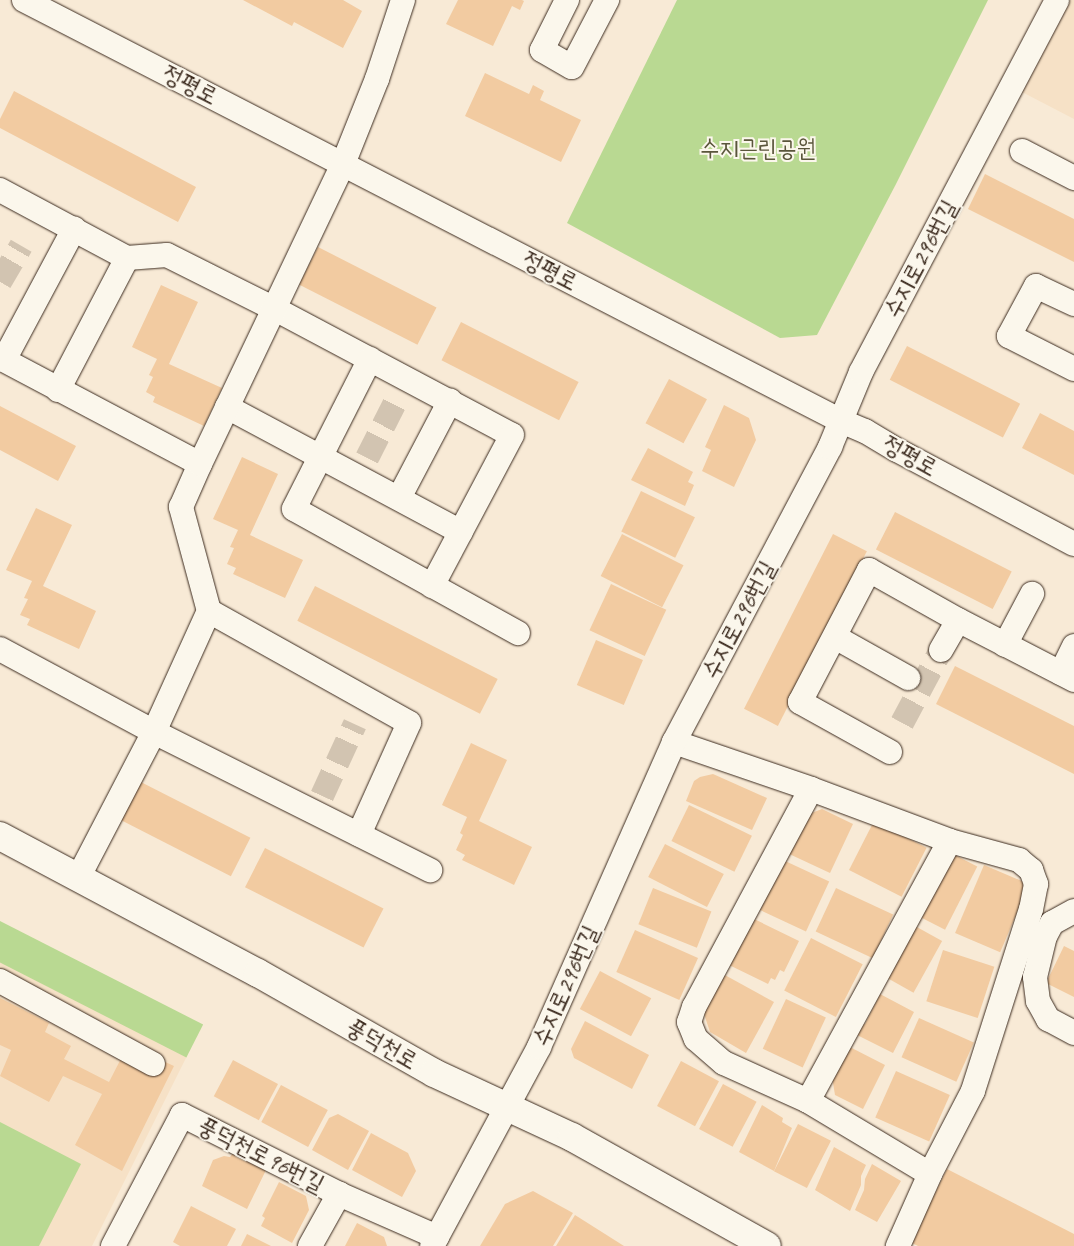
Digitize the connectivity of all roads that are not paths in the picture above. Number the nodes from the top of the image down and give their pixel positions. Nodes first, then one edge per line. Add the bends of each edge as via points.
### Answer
1 (24, 0) edge
2 (403, 0) edge
3 (568, 0) edge
4 (607, 0) edge
5 (1057, 0) edge
6 (1022, 151) dead end
7 (343, 164) junction
8 (1074, 178) edge
9 (0, 190) edge
10 (74, 229) junction
11 (127, 258) junction
12 (1074, 304) edge
13 (275, 309) junction
14 (2, 359) edge
15 (370, 359) junction
16 (1074, 369) edge
17 (58, 390) junction
18 (450, 402) junction
19 (227, 407) junction
20 (841, 421) junction
21 (320, 456) junction
22 (200, 464) junction
23 (399, 498) junction
24 (461, 532) junction
25 (1074, 544) edge
26 (432, 586) junction
27 (1032, 594) dead end
28 (209, 611) junction
29 (958, 620) junction
30 (518, 633) dead end
31 (835, 637) junction
32 (1005, 645) junction
33 (1074, 646) edge
34 (0, 649) edge
35 (941, 650) tunnel mouth
36 (1067, 677) edge
37 (908, 678) dead end
38 (154, 732) junction
39 (674, 742) junction
40 (890, 752) dead end
41 (811, 788) junction
42 (359, 834) junction
43 (0, 836) edge
44 (950, 841) junction
45 (430, 870) dead end
46 (78, 878) junction
47 (1074, 911) edge
48 (0, 981) edge
49 (1074, 1033) edge
50 (153, 1064) dead end
51 (808, 1101) junction
52 (507, 1108) junction
53 (930, 1174) junction
54 (339, 1194) junction
55 (435, 1242) edge
56 (113, 1246) edge
57 (310, 1246) edge
58 (767, 1246) edge
59 (898, 1246) edge

1 - 7 street, 정평로
2 - 7 street
3 - 4 street via 542,50 572,67
5 - 20 street, 수지로296번길 via 861,372
6 - 8 street
7 - 13 street
7 - 20 street, 정평로
9 - 10 street
10 - 11 street
10 - 14 street
11 - 13 street via 167,255
11 - 17 street
12 - 16 street via 1036,286 1009,336
13 - 15 street
13 - 19 street
14 - 17 street
15 - 18 street via 403,387
15 - 21 street
17 - 22 street
18 - 23 street
18 - 24 street via 512,435
19 - 21 street
19 - 22 street
20 - 25 street, 정평로
20 - 39 street, 수지로296번길
21 - 23 street
21 - 26 street via 294,509
22 - 28 street via 181,507
23 - 24 street
24 - 26 street
26 - 30 street
27 - 32 street
28 - 38 street
28 - 42 street via 409,722
29 - 31 street via 869,570
29 - 32 street
29 - 35 street
31 - 37 street
31 - 40 street via 800,702
32 - 36 street
33 - 36 street
34 - 38 street
38 - 42 street via 319,804
38 - 46 street
39 - 41 street
39 - 52 street, 수지로296번길 via 539,1047
41 - 44 street
41 - 51 street via 694,1007 690,1022 696,1039 724,1062
42 - 45 street
43 - 46 main road, 풍덕천로
44 - 51 street
44 - 53 street via 1019,860 1031,870 1036,884 973,1091
46 - 52 main road, 풍덕천로 via 434,1073
47 - 49 street via 1052,923 1044,936 1035,977 1038,1001 1048,1019
48 - 50 street
51 - 53 street
52 - 55 street, 수지로296번길
52 - 58 main road, 풍덕천로 via 572,1137
53 - 59 street
54 - 55 street, 풍덕천로96번길
54 - 56 street, 풍덕천로96번길 via 182,1115
54 - 57 street, 풍덕천로96번길

